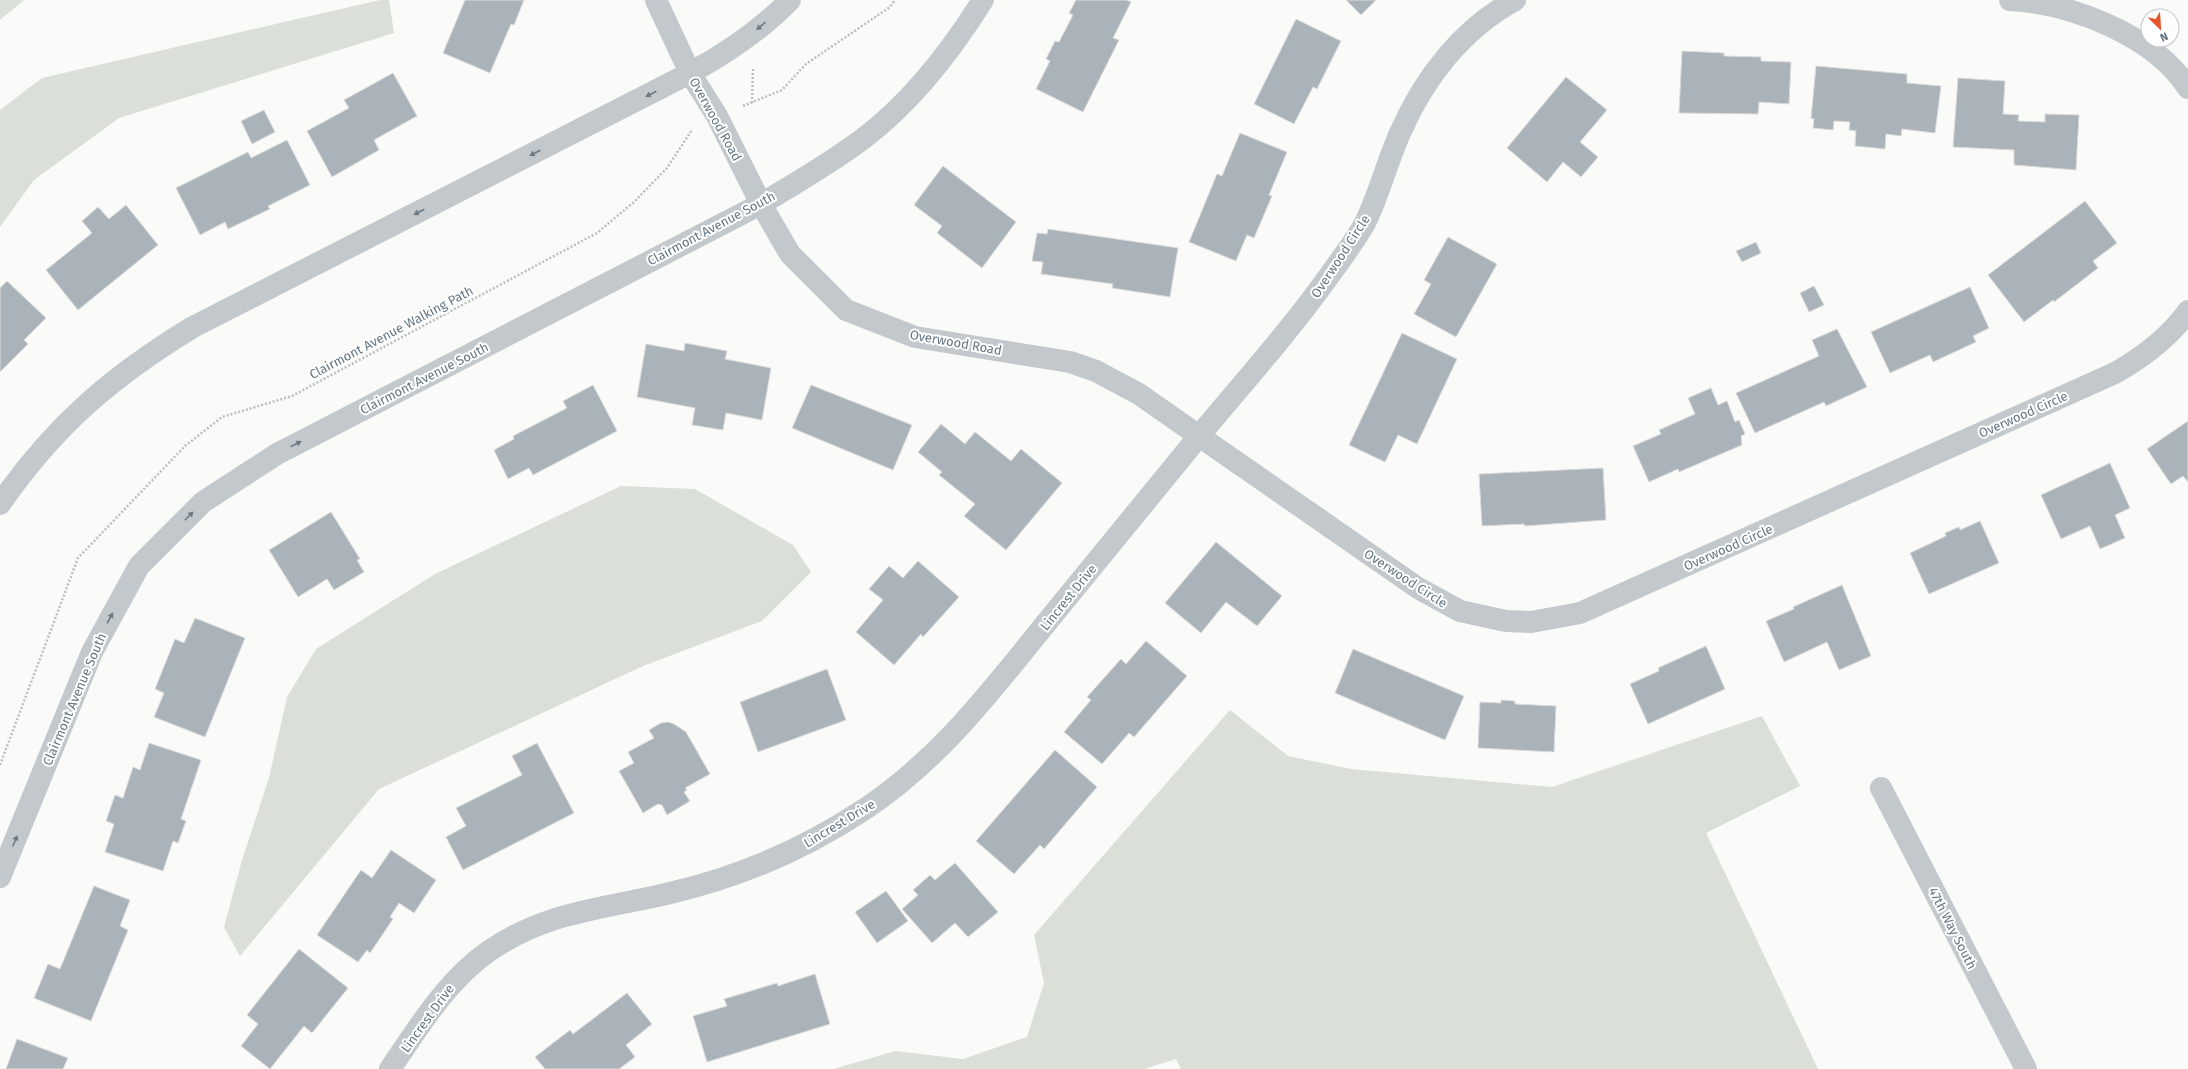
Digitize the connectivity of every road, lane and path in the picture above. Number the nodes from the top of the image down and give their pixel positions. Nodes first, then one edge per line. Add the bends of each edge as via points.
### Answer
1 (656, 0) edge
2 (790, 0) edge
3 (895, 0) edge
4 (983, 0) edge
5 (1515, 0) edge
6 (2010, 0) edge
7 (690, 73) junction
8 (2188, 88) edge
9 (717, 116) junction
10 (761, 204) junction
11 (2188, 311) edge
12 (1199, 436) junction
13 (0, 504) edge
14 (0, 765) edge
15 (1881, 788) dead end
16 (0, 877) edge
17 (390, 1069) edge
18 (2026, 1069) edge

1 - 7 street, Overwood Road
2 -> 7 street via 752,34
3 - 9 path, Clairmont Avenue Walking Path via 890,7 806,64 782,90
4 - 10 street, Clairmont Avenue South via 960,37 899,107 865,137 828,164
5 - 12 street, Overwood Circle via 1479,25 1454,48 1432,74 1414,102 1400,133 1365,223 1311,301
6 - 8 street via 2046,4 2075,11 2103,22 2133,38 2160,58
7 - 9 street, Overwood Road
7 -> 13 street via 193,327 154,350 117,376 72,416 20,474
9 - 10 street, Overwood Road
9 - 14 path, Clairmont Avenue Walking Path via 694,126 667,168 634,202 597,233 292,396 222,417 186,446 78,558
10 - 12 street, Overwood Road via 790,254 846,310 915,337 1070,362 1096,371 1139,394
16 -> 10 street, Clairmont Avenue South via 92,652 139,566 203,502 277,454
11 - 12 street, Overwood Circle via 2162,341 2114,373 1603,604 1580,613 1544,621 1506,621 1483,617 1460,611 1438,601
12 - 17 street, Lincrest Drive via 969,718 903,781 826,833 750,869 670,893 563,915 512,936 466,969 445,990
15 - 18 street, 47th Way South

